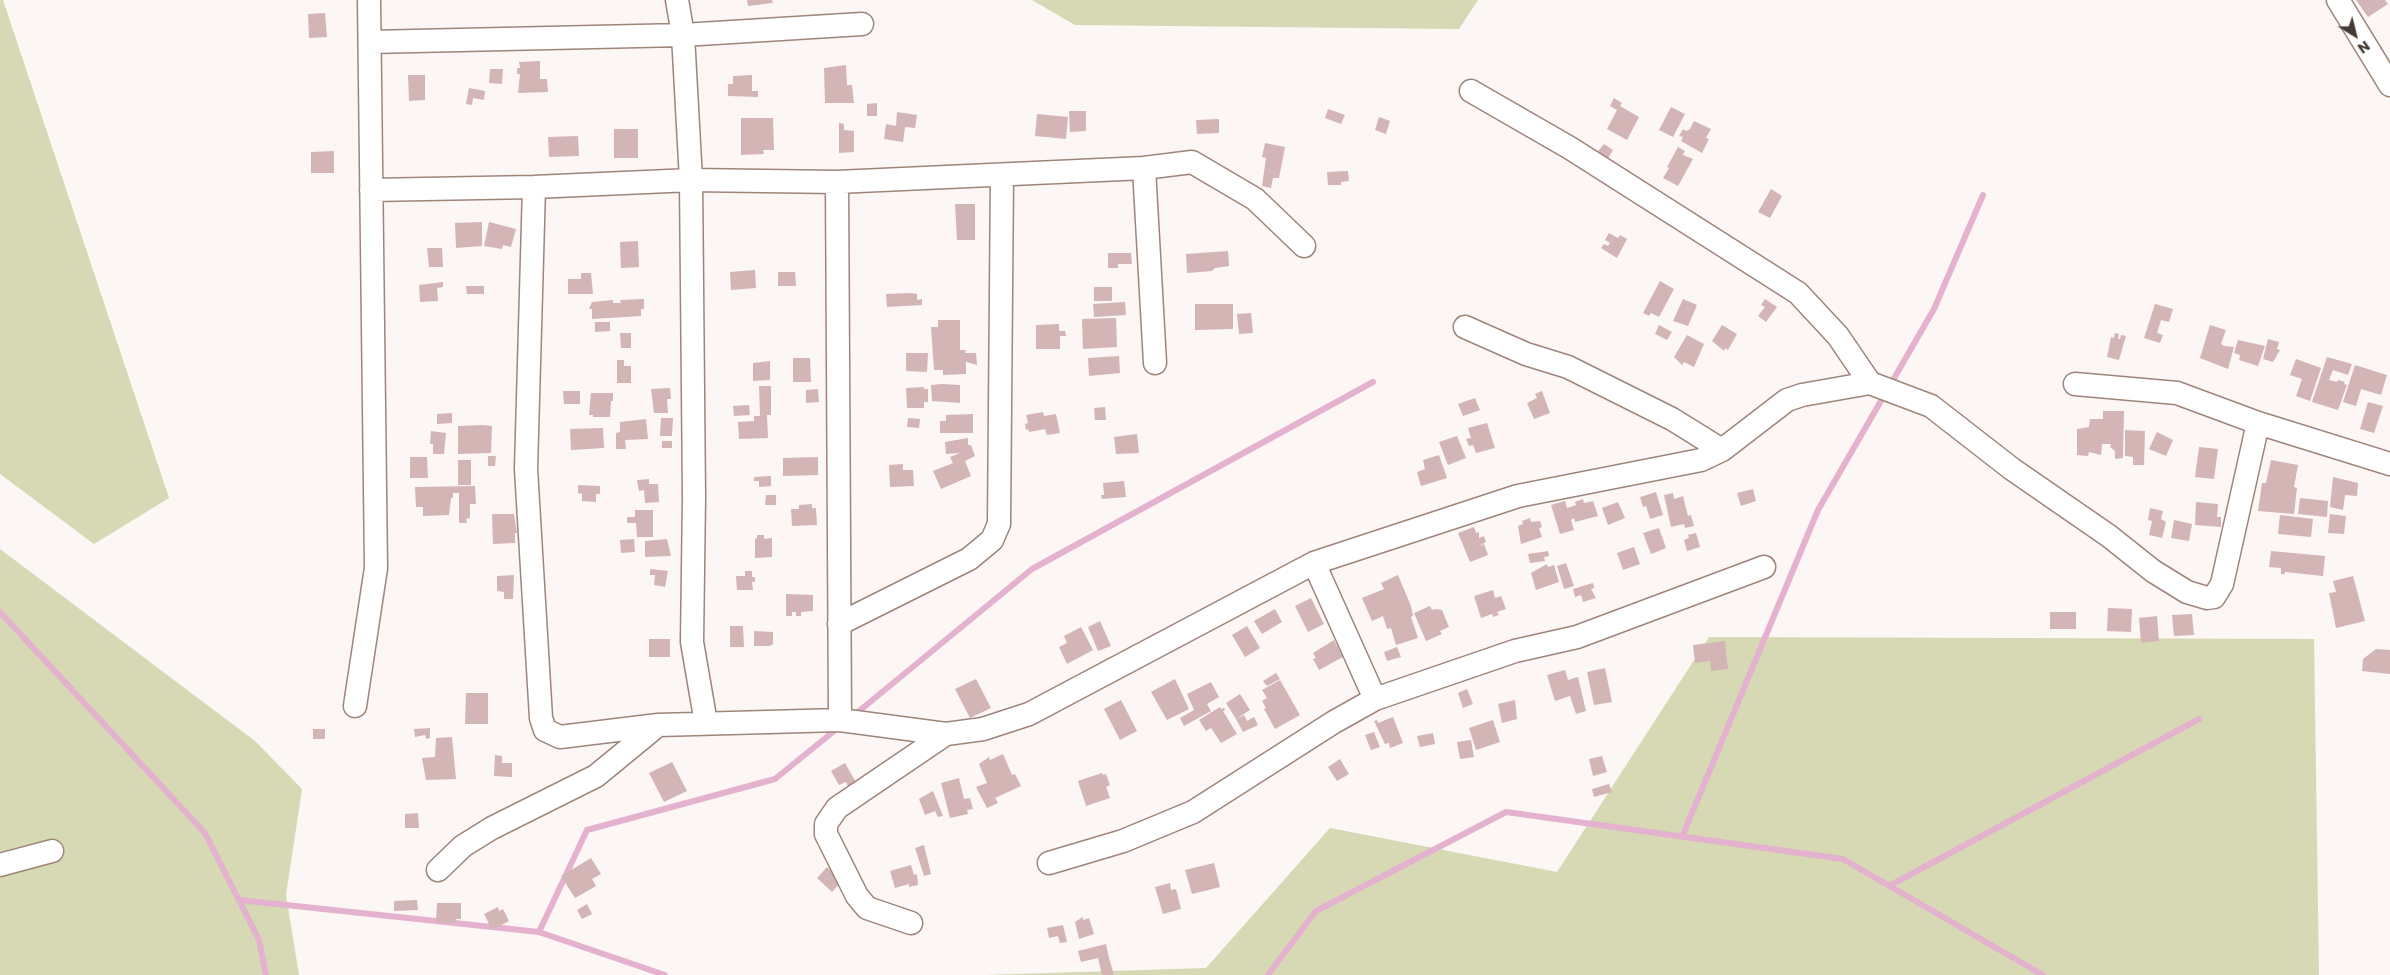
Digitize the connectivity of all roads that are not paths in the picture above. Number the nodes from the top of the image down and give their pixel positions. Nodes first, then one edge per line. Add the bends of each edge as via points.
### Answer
1 (369, 0) edge
2 (677, 0) edge
3 (2338, 0) edge
4 (862, 24) dead end
5 (683, 35) junction
6 (370, 42) junction
7 (2390, 85) edge
8 (1471, 91) dead end
9 (1144, 168) junction
10 (1002, 175) junction
11 (691, 180) junction
12 (837, 182) junction
13 (534, 187) junction
14 (371, 190) junction
15 (1304, 246) dead end
16 (1465, 327) dead end
17 (1155, 363) dead end
18 (1870, 383) junction
19 (2075, 384) dead end
20 (2258, 423) junction
21 (1722, 450) junction
22 (2390, 464) edge
23 (1314, 563) junction
24 (1764, 567) dead end
25 (839, 624) junction
26 (1375, 699) junction
27 (355, 706) dead end
28 (840, 720) junction
29 (706, 723) junction
30 (658, 726) junction
31 (946, 734) junction
32 (52, 851) dead end
33 (1048, 863) dead end
34 (0, 865) edge
35 (438, 870) dead end
36 (911, 923) dead end

1 - 6 street
2 - 5 street
3 - 7 street
4 - 5 street
5 - 6 street
5 - 11 street
6 - 14 street
8 - 18 street via 1570,148 1798,293 1838,336
9 - 10 street
9 - 15 street via 1192,162 1255,199
9 - 17 street
10 - 12 street
10 - 25 street via 999,524 992,540 970,559
11 - 12 street
11 - 13 street
11 - 29 street via 692,642
12 - 25 street
13 - 14 street
13 - 30 street via 526,469 541,718 545,730 560,736
14 - 27 street via 376,568
16 - 21 street via 1526,354 1568,367 1672,419
18 - 20 street via 1931,406 2153,571 2187,592 2206,598 2214,597 2222,584
18 - 21 street via 1787,400
19 - 20 street via 2177,393
20 - 22 street
21 - 23 street via 1701,460 1518,496
23 - 26 street
23 - 31 street via 1029,714 984,728
24 - 26 street via 1577,637 1515,651
25 - 28 street
26 - 33 street via 1193,812 1123,841
28 - 29 street
28 - 31 street
29 - 30 street
30 - 35 street via 596,776 492,828 463,846
31 - 36 street via 837,808 826,824 826,834 857,896 867,908
32 - 34 street

